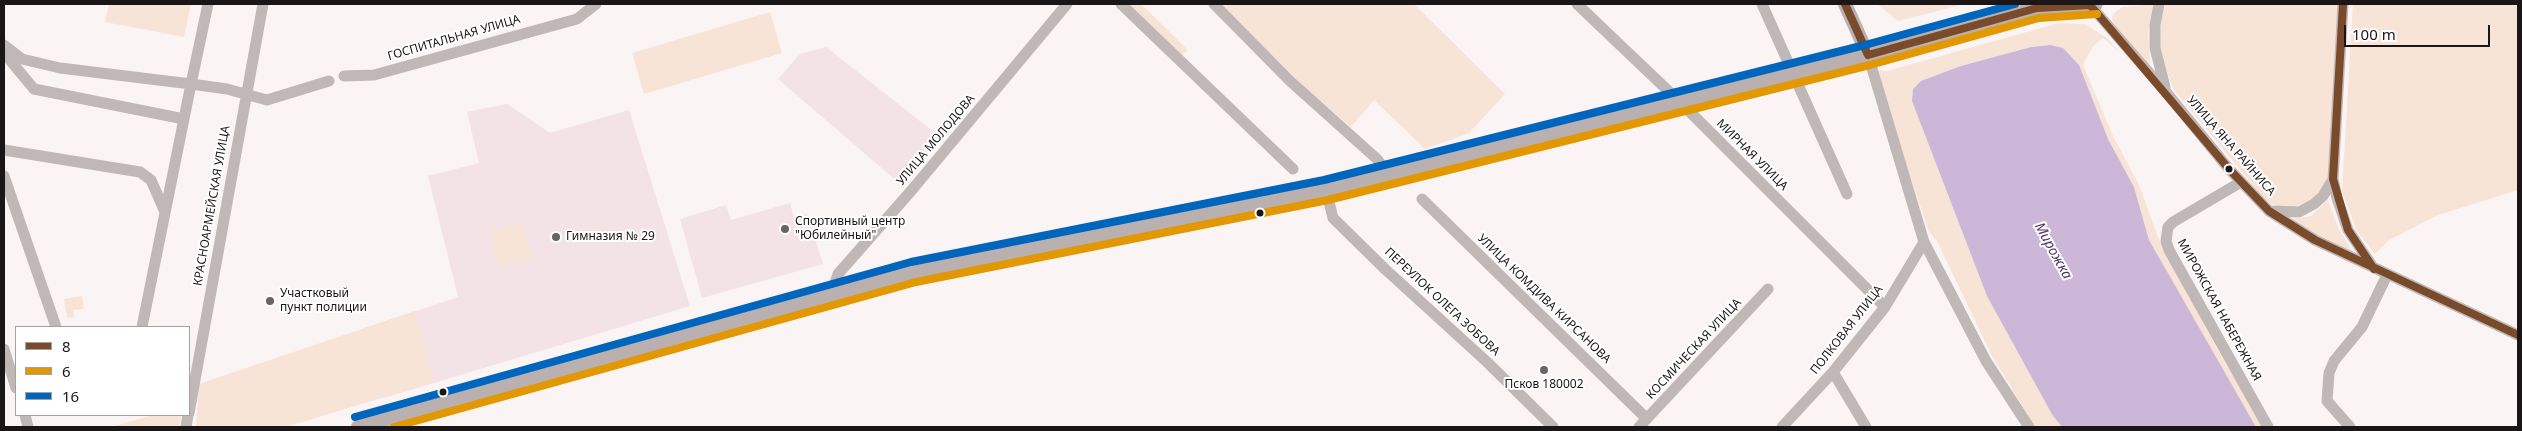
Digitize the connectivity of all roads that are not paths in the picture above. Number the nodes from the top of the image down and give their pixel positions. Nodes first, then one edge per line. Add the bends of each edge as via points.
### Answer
1 (208, 4) edge
2 (263, 4) edge
3 (596, 4) edge
4 (1067, 4) edge
5 (1121, 4) edge
6 (1214, 4) edge
7 (1577, 4) edge
8 (1762, 4) edge
9 (1845, 4) edge
10 (2051, 4) edge
11 (2093, 4) edge
12 (2159, 4) edge
13 (2343, 4) edge
14 (2037, 8) junction
15 (4, 45) edge
16 (4, 53) edge
17 (1868, 55) junction
18 (1794, 73) junction
19 (344, 76) dead end
20 (329, 80) dead end
21 (190, 84) junction
22 (2166, 92) junction
23 (247, 95) junction
24 (1680, 102) junction
25 (184, 118) junction
26 (4, 150) edge
27 (1293, 169) dead end
28 (1389, 175) junction
29 (4, 176) edge
30 (2333, 180) junction
31 (2241, 182) junction
32 (1326, 190) junction
33 (1847, 194) dead end
34 (1422, 199) dead end
35 (2269, 211) junction
36 (165, 212) junction
37 (1924, 242) junction
38 (2374, 269) junction
39 (2387, 275) junction
40 (1768, 288) dead end
41 (831, 295) junction
42 (1885, 307) junction
43 (56, 326) edge
44 (142, 326) edge
45 (2518, 335) edge
46 (4, 349) edge
47 (1832, 372) junction
48 (15, 385) edge
49 (190, 408) edge
50 (1643, 423) edge
51 (358, 427) edge
52 (1553, 427) edge
53 (1782, 427) edge
54 (1866, 427) edge
55 (2029, 427) edge
56 (2268, 427) edge
57 (2350, 427) edge

1 - 21 street
2 - 23 street, КРАСНОАРМЕЙСКАЯ УЛИЦА
3 - 19 street, ГОСПИТАЛЬНАЯ УЛИЦА via 577,19 374,75
4 - 41 street, УЛИЦА МОЛОДОВА via 912,191 838,274
5 - 27 street
6 - 28 street via 1290,81 1377,159
7 - 24 street, МИРНАЯ УЛИЦА
8 - 18 street
9 - 17 main road
10 - 14 main road
11 - 14 main road
11 - 22 street, УЛИЦА ЯНА РАЙНИСА
12 - 22 street, УЛИЦА ЯНА РАЙНИСА via 2155,48
13 - 30 street
14 - 17 main road
15 - 21 street via 22,59 60,68
16 - 25 street via 34,89
17 - 18 main road
17 - 37 street
18 - 24 main road
18 - 33 street
20 - 23 street via 267,100
21 - 23 street
21 - 25 street
22 - 31 street, УЛИЦА ЯНА РАЙНИСА
23 - 49 street, КРАСНОАРМЕЙСКАЯ УЛИЦА
24 - 28 main road
24 - 42 street, МИРНАЯ УЛИЦА
25 - 36 street
26 - 36 street via 140,172 151,180
28 - 32 main road
29 - 43 street
30 - 35 street via 2323,196 2299,212
30 - 38 street via 2348,230
31 - 35 street, УЛИЦА ЯНА РАЙНИСА
31 - 56 street, МИРОЖСКАЯ НАБЕРЕЖНАЯ via 2172,222 2166,242
32 - 41 main road via 914,272
32 - 52 street, ПЕРЕУЛОК ОЛЕГА ЗОБОВА via 1333,218
34 - 50 street, УЛИЦА КОМДИВА КИРСАНОВА
35 - 38 street, УЛИЦА ЯНА РАЙНИСА via 2315,240
36 - 44 street
37 - 42 street, ПОЛКОВАЯ УЛИЦА
37 - 55 street via 1986,361
38 - 39 street, УЛИЦА ЯНА РАЙНИСА
39 - 45 street, УЛИЦА ЯНА РАЙНИСА
39 - 57 street via 2362,327 2334,361 2329,373 2327,401
40 - 50 street, КОСМИЧЕСКАЯ УЛИЦА
41 - 51 main road
42 - 47 street, ПОЛКОВАЯ УЛИЦА
46 - 48 street
47 - 53 street, ПОЛКОВАЯ УЛИЦА
47 - 54 street

